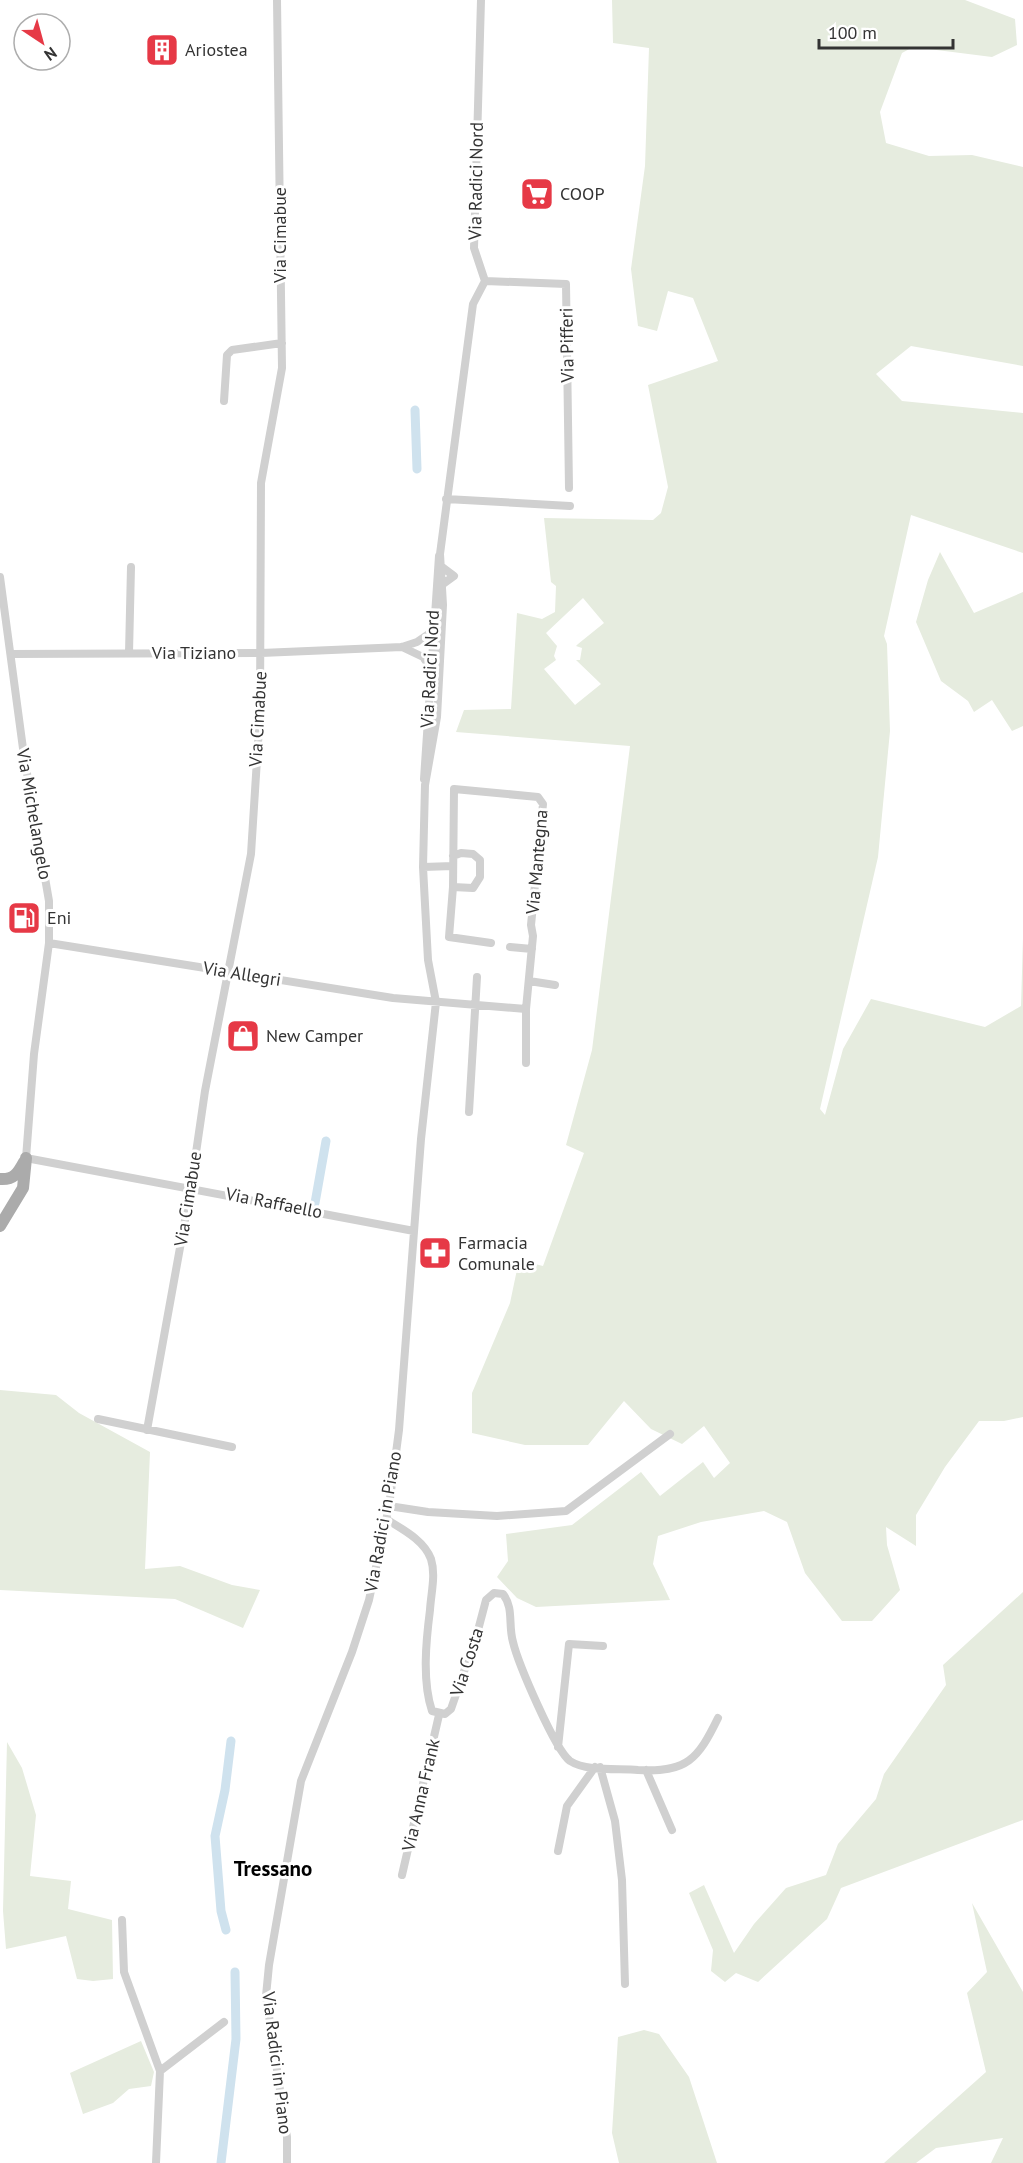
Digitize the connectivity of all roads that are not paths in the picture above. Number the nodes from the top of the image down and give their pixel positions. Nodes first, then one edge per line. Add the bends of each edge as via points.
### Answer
1 (277, 0) edge
2 (481, 0) edge
3 (485, 281) junction
4 (282, 343) junction
5 (224, 401) dead end
6 (569, 488) dead end
7 (446, 499) junction
8 (570, 506) dead end
9 (440, 554) junction
10 (131, 567) dead end
11 (442, 567) junction
12 (0, 577) edge
13 (443, 584) junction
14 (435, 596) junction
15 (433, 631) junction
16 (402, 647) junction
17 (441, 648) joint
18 (129, 653) junction
19 (261, 653) junction
20 (11, 654) junction
21 (430, 669) junction
22 (425, 785) junction
23 (453, 861) junction
24 (423, 867) junction
25 (453, 887) junction
26 (49, 943) junction
27 (491, 943) dead end
28 (510, 947) dead end
29 (532, 949) junction
30 (230, 972) junction
31 (477, 977) dead end
32 (529, 981) junction
33 (555, 984) dead end
34 (436, 1002) junction
35 (475, 1005) junction
36 (526, 1009) junction
37 (526, 1063) dead end
38 (469, 1112) dead end
39 (27, 1158) junction
40 (0, 1179) edge
41 (191, 1187) junction
42 (0, 1227) edge
43 (414, 1231) junction
44 (98, 1419) dead end
45 (147, 1430) junction
46 (670, 1434) dead end
47 (232, 1447) dead end
48 (389, 1506) junction
49 (387, 1519) junction
50 (603, 1647) dead end
51 (439, 1715) junction
52 (718, 1718) dead end
53 (558, 1748) junction
54 (597, 1767) junction
55 (646, 1770) junction
56 (672, 1830) dead end
57 (558, 1851) dead end
58 (402, 1875) dead end
59 (122, 1920) dead end
60 (625, 1984) dead end
61 (224, 2022) dead end
62 (160, 2072) junction
63 (156, 2163) edge
64 (286, 2163) edge

1 - 4 street, Via Cimabue
2 - 3 street, Via Radici Nord via 474,248
3 - 6 street, Via Pifferi via 566,284
3 - 7 street, Via Radici Nord via 473,304
4 - 5 street via 232,350 227,355
4 - 19 street, Via Cimabue via 282,368 261,483
7 - 8 street
7 - 9 street, Via Radici Nord
9 - 11 street, Via Radici Nord
9 - 14 street, Via Radici Nord via 436,558
10 - 18 street, Via Tiziano
11 - 13 street, Via Radici Nord
11 - 13 street via 454,576
12 - 20 street, Via Michelangelo
13 - 14 street
13 - 17 street, Via Radici Nord
14 - 15 street, Via Radici Nord
15 - 16 street
15 - 21 street, Via Radici Nord
16 - 19 street, Via Tiziano
16 - 21 street via 423,657
17 - 22 street, Via Radici in Piano via 435,737
18 - 19 street, Via Tiziano
18 - 20 street, Via Tiziano
19 - 30 street, Via Cimabue via 251,854
20 - 26 street, Via Michelangelo via 49,901
21 - 22 street, Via Radici Nord
22 - 24 street, Via Radici in Piano
23 - 24 street
23 - 25 street
23 - 25 street via 461,853 473,854 480,860 480,877 473,888
23 - 29 street, Via Mantegna via 454,789 541,799
24 - 34 street, Via Radici in Piano via 428,960
25 - 27 street via 449,937
26 - 30 street, Via Allegri
26 - 39 street, Via Michelangelo via 34,1054
28 - 29 street
29 - 32 street
30 - 34 street, Via Allegri
30 - 41 street, Via Cimabue via 205,1091
31 - 35 street
32 - 33 street
32 - 36 street
34 - 35 street, Via Allegri
34 - 43 street, Via Radici in Piano
35 - 36 street, Via Allegri
35 - 38 street
36 - 37 street
39 - 40 main road via 16,1175
39 - 41 street, Via Raffaello
39 - 42 main road via 23,1188
41 - 43 street, Via Raffaello
41 - 45 street, Via Cimabue
43 - 48 street, Via Radici in Piano via 399,1430
44 - 45 street
45 - 47 street
46 - 48 street via 566,1511 497,1516
48 - 49 street, Via Radici in Piano
49 - 51 street, Via Costa via 422,1544 431,1558 428,1699 432,1711
49 - 64 street, Via Radici in Piano via 369,1600 352,1652 301,1781 274,1932 266,1996 287,2137
50 - 53 street via 569,1644
51 - 53 street, Via Costa via 451,1709 486,1600 494,1593 502,1594 510,1602 513,1643
51 - 58 street, Via Anna Frank
52 - 55 street via 693,1760 680,1767
53 - 54 street via 572,1762
54 - 55 street
54 - 57 street via 567,1806
54 - 60 street via 615,1821 622,1880
55 - 56 street
59 - 62 street via 124,1972
61 - 62 street
62 - 63 street

